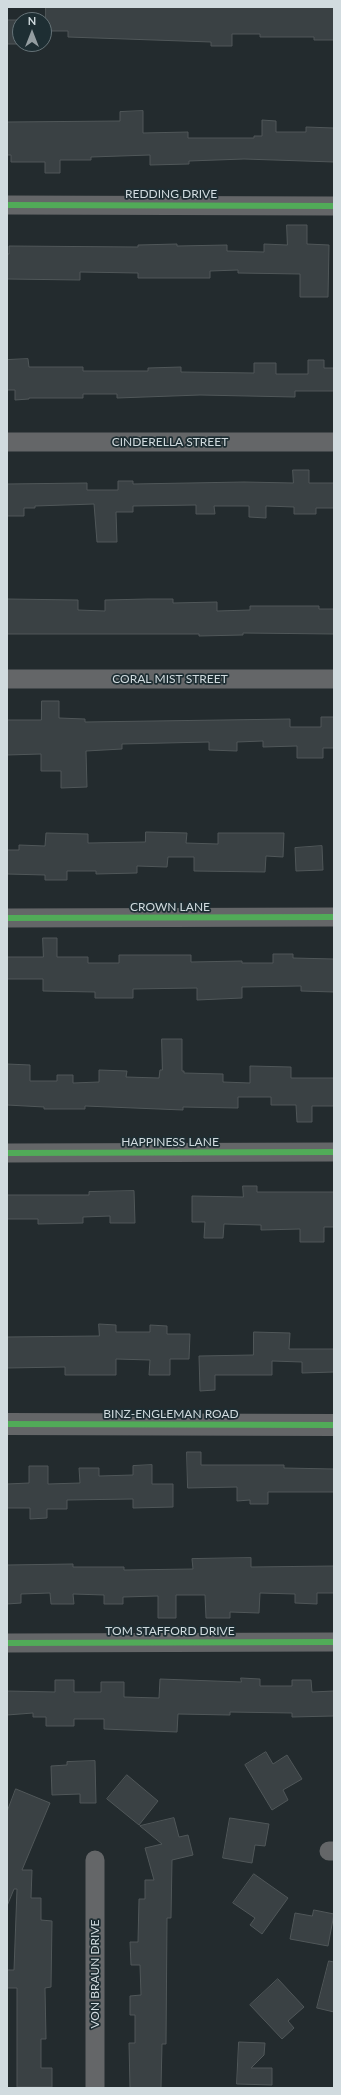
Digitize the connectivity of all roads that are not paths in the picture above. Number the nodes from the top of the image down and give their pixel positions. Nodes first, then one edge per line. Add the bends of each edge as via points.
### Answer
1 (7, 205) edge
2 (334, 206) edge
3 (7, 442) edge
4 (334, 442) edge
5 (7, 679) edge
6 (334, 679) edge
7 (334, 917) edge
8 (7, 918) edge
9 (334, 1152) edge
10 (7, 1153) edge
11 (7, 1424) edge
12 (334, 1425) edge
13 (334, 1642) edge
14 (7, 1643) edge
15 (95, 1860) dead end
16 (95, 2088) edge

1 - 2 street, REDDING DRIVE
3 - 4 street, CINDERELLA STREET
5 - 6 street, CORAL MIST STREET
7 - 8 street, CROWN LANE
9 - 10 street, HAPPINESS LANE
11 - 12 street, BINZ-ENGLEMAN ROAD
13 - 14 street, TOM STAFFORD DRIVE
15 - 16 street, VON BRAUN DRIVE

